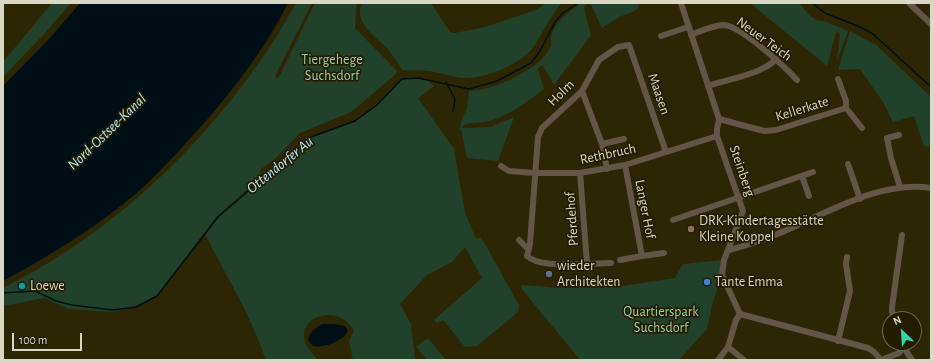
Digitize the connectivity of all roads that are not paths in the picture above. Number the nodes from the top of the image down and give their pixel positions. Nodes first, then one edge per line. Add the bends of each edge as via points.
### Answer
1 (681, 3) edge
2 (909, 3) edge
3 (931, 24) edge
4 (688, 27) junction
5 (691, 35) junction
6 (660, 36) dead end
7 (629, 45) joint
8 (776, 59) junction
9 (838, 79) dead end
10 (798, 80) dead end
11 (708, 86) junction
12 (582, 91) junction
13 (846, 108) junction
14 (719, 118) junction
15 (862, 128) dead end
16 (717, 136) junction
17 (899, 136) dead end
18 (624, 139) dead end
19 (602, 144) junction
20 (666, 152) junction
21 (848, 164) dead end
22 (625, 165) junction
23 (501, 166) dead end
24 (607, 169) junction
25 (813, 172) dead end
26 (535, 173) junction
27 (580, 173) junction
28 (802, 176) junction
29 (900, 187) junction
30 (931, 188) edge
31 (809, 196) dead end
32 (739, 197) junction
33 (860, 199) junction
34 (673, 220) dead end
35 (902, 235) dead end
36 (519, 240) dead end
37 (528, 249) junction
38 (729, 250) junction
39 (664, 253) dead end
40 (642, 256) junction
41 (847, 257) dead end
42 (620, 260) dead end
43 (611, 263) dead end
44 (587, 264) junction
45 (892, 311) edge
46 (740, 314) junction
47 (838, 341) junction
48 (728, 347) junction
49 (898, 351) edge
50 (907, 351) edge
51 (718, 360) edge
52 (744, 360) edge
53 (881, 360) edge
54 (912, 360) edge

1 - 4 street, Steinberg
2 - 3 street
4 - 5 street, Steinberg
4 - 6 street
5 - 8 street, Neuer Teich via 717,26 730,26
5 - 11 street, Steinberg
7 - 12 street, Holm via 618,47 599,60
7 - 20 street, Maasen
8 - 10 street, Neuer Teich
8 - 11 street via 751,73
9 - 13 street, Kellerkate
11 - 14 street, Steinberg
12 - 19 street
12 - 26 street, Holm via 542,128 538,137
13 - 14 street, Kellerkate via 776,130 764,131
13 - 15 street, Kellerkate
14 - 16 street, Steinberg
16 - 20 street, Rethbruch
16 - 32 street, Steinberg
17 - 29 street via 887,138
18 - 19 street
19 - 24 street
20 - 22 street, Rethbruch
21 - 33 street
22 - 24 street, Rethbruch
22 - 40 street, Langer Hof
23 - 26 street, Rethbruch via 509,171
24 - 27 street, Rethbruch
25 - 28 street
26 - 27 street, Rethbruch
26 - 37 street, Holm
27 - 44 street, Pferdehof
28 - 31 street
28 - 32 street
29 - 30 street
29 - 33 street
32 - 34 street
32 - 38 street, Steinberg via 743,211
33 - 38 street via 775,235
35 - 45 street
36 - 37 street
37 - 44 street, Pferdehof via 527,256 534,262
38 - 46 street, Steinberg via 724,260 722,275
39 - 40 street, Langer Hof
40 - 42 street, Langer Hof
41 - 47 street via 850,291
43 - 44 street, Pferdehof
46 - 47 street
46 - 48 street
47 - 53 street via 868,348
48 - 51 street
48 - 52 street
49 - 53 street via 893,356
50 - 54 street

